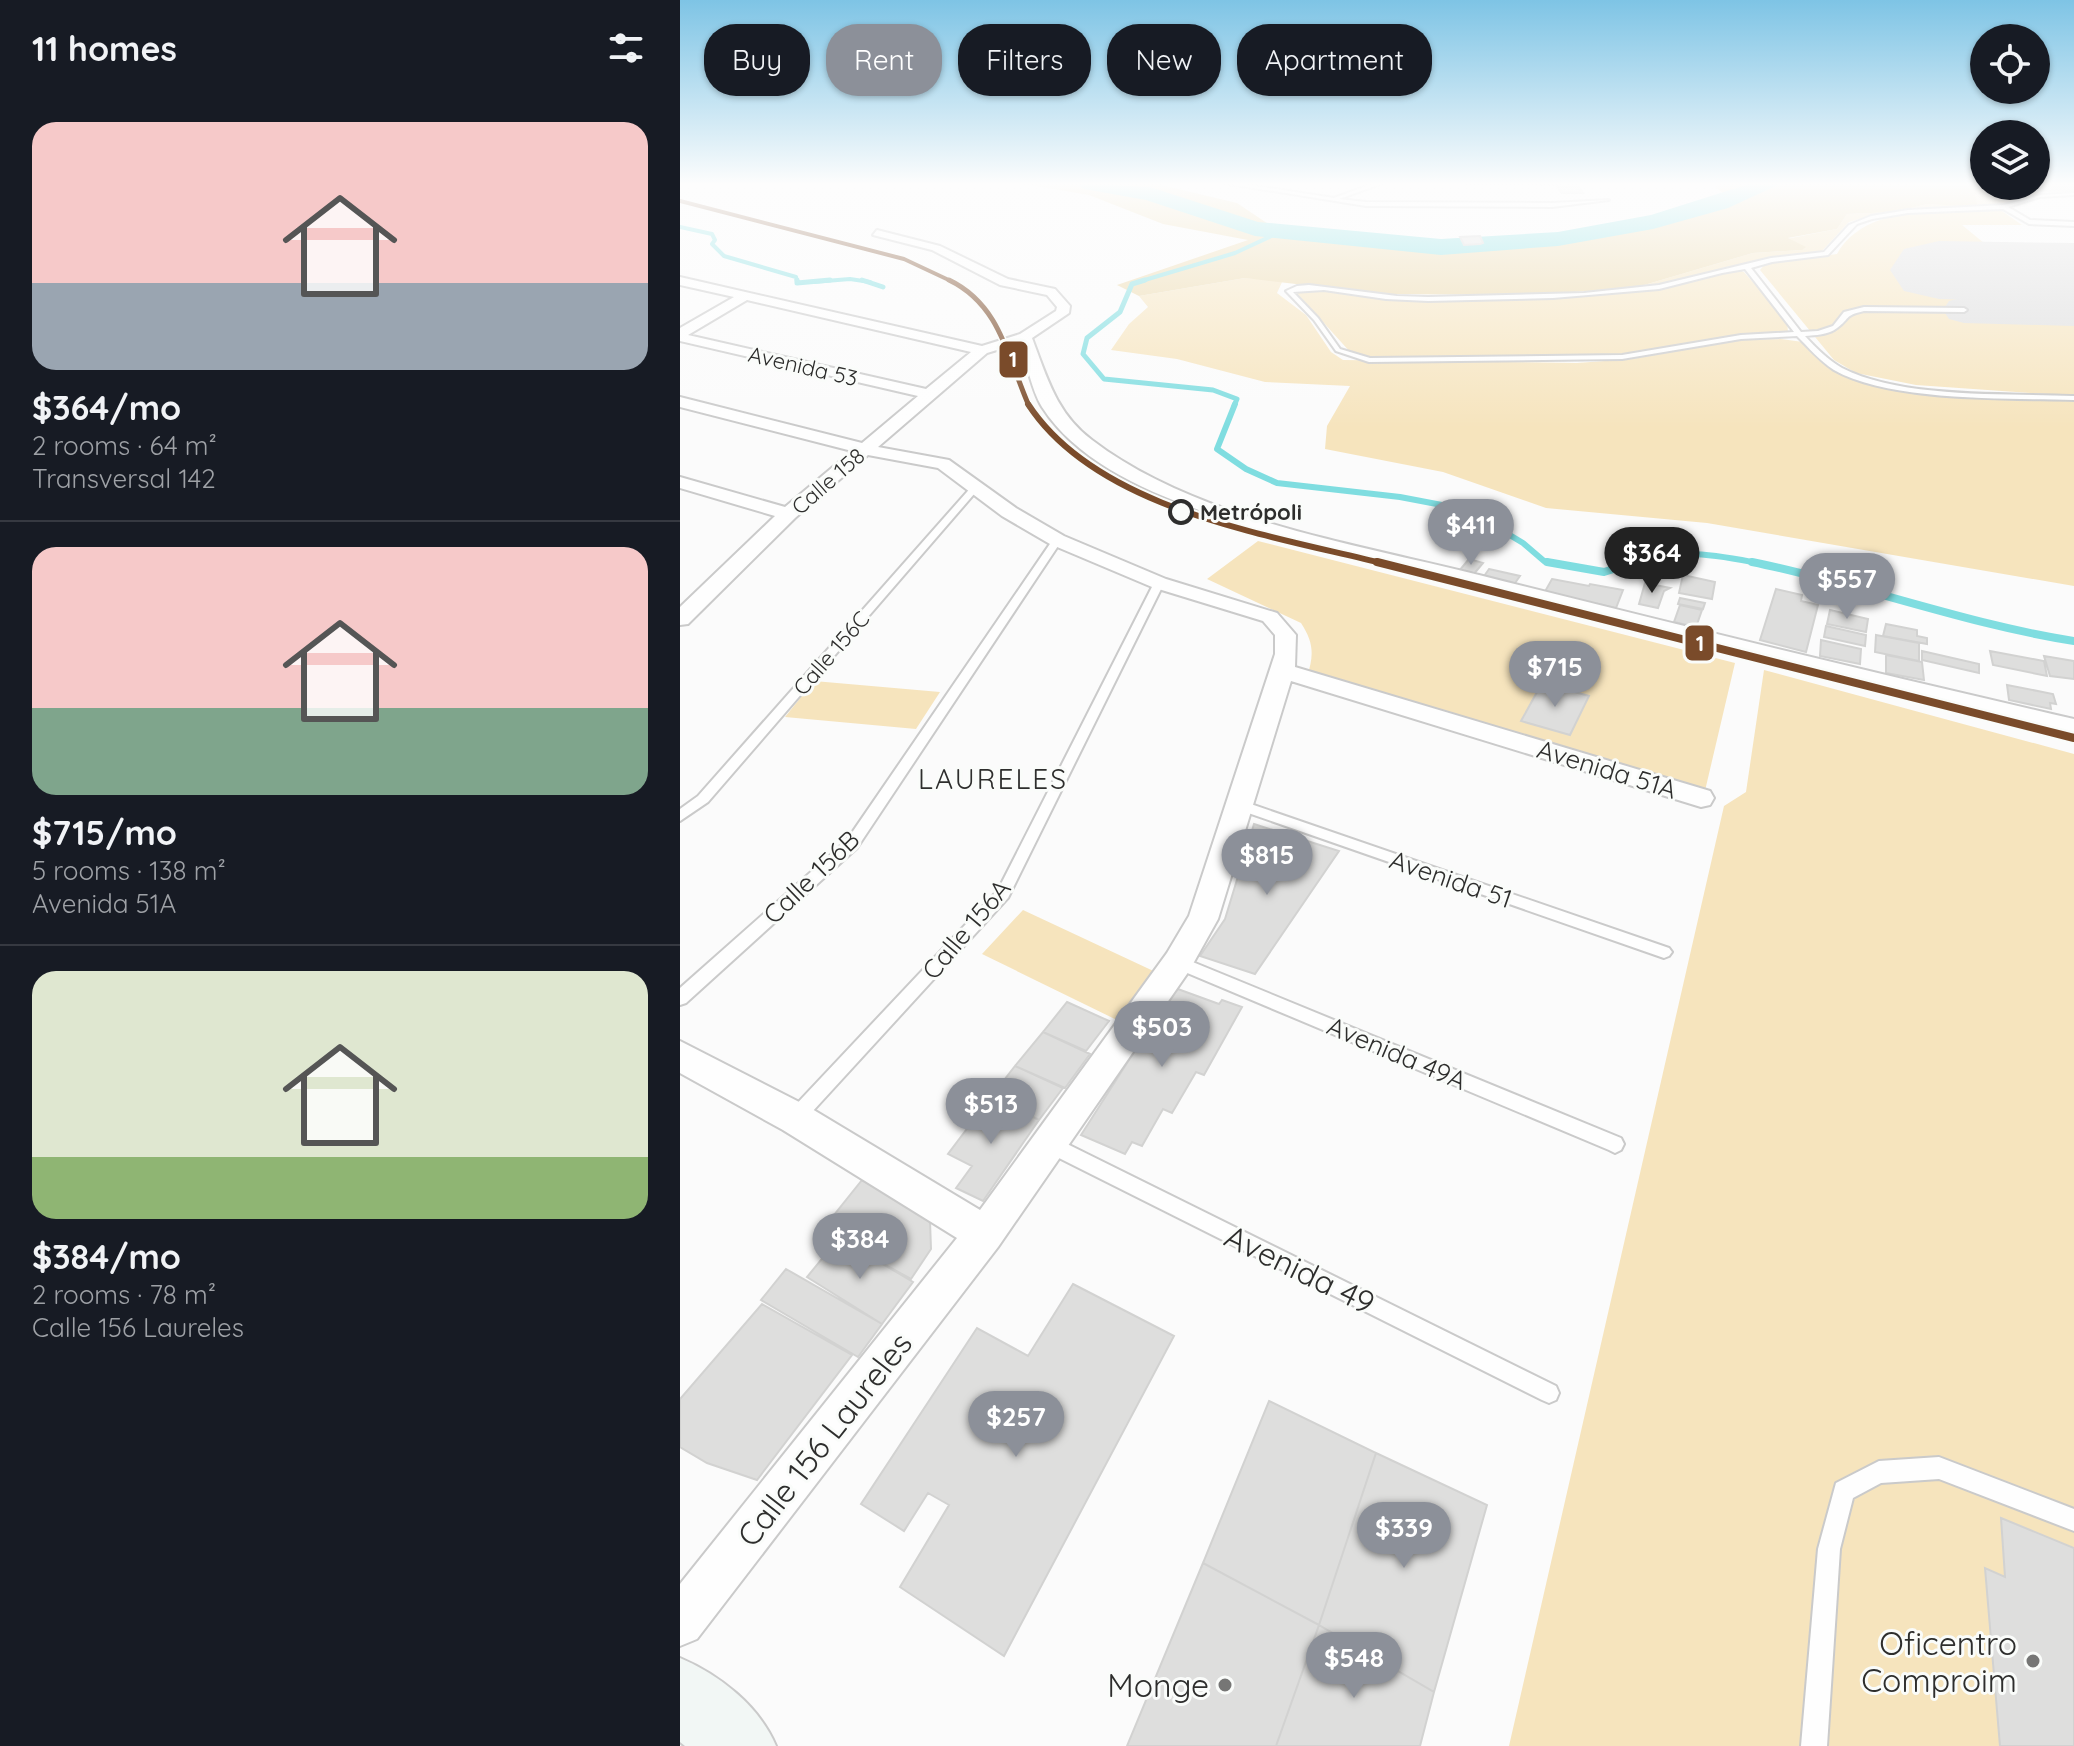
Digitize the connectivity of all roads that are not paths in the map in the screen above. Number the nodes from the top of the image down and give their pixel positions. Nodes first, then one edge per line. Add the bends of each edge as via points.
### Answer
1 (969, 264) edge
2 (1756, 264) edge
3 (1747, 267) junction
4 (680, 281) edge
5 (747, 295) junction
6 (1964, 310) dead end
7 (680, 336) edge
8 (1803, 336) junction
9 (1025, 337) junction
10 (982, 350) junction
11 (927, 394) junction
12 (2074, 398) edge
13 (680, 402) edge
14 (864, 449) junction
15 (680, 482) edge
16 (977, 486) junction
17 (788, 514) junction
18 (1057, 540) junction
19 (1159, 583) junction
20 (689, 599) edge
21 (680, 619) edge
22 (1283, 671) junction
23 (2074, 727) edge
24 (1701, 798) dead end
25 (1239, 805) junction
26 (680, 816) edge
27 (1664, 952) dead end
28 (1178, 962) junction
29 (680, 998) edge
30 (680, 1056) edge
31 (795, 1118) junction
32 (1615, 1144) dead end
33 (1051, 1145) junction
34 (985, 1234) junction
35 (1549, 1393) dead end
36 (2074, 1520) edge
37 (680, 1622) edge
38 (680, 1694) edge
39 (739, 1746) edge
40 (1814, 1746) edge

1 - 9 street via 1004,282 1051,292 1064,306 1062,313
2 - 3 lane
3 - 8 lane
3 - 8 lane via 1648,289 1532,298 1376,296 1311,287 1289,291 1338,350 1369,360 1579,360 1741,337
4 - 5 street
5 - 7 street
5 - 10 street
6 - 8 lane via 1864,309 1846,313 1835,327
7 - 11 street, Avenida 53
8 - 12 lane via 1840,370 1882,383
9 - 10 street
9 - 23 street via 1049,405 1085,443 1158,490 1287,533
10 - 11 street, Calle 158
11 - 14 street, Calle 158
13 - 14 street
14 - 16 street via 943,464
14 - 17 street, Calle 158
15 - 17 street
16 - 18 street
16 - 26 lane, Calle 156C via 703,799
17 - 20 street, Calle 158
18 - 19 street
18 - 29 lane, Calle 156B via 852,844
19 - 22 street, Calle 156 Laureles via 1270,617 1283,626 1289,638
19 - 31 lane, Calle 156A via 1003,894
20 - 21 street, Calle 158
22 - 24 street, Avenida 51A
22 - 25 street, Calle 156 Laureles
25 - 27 lane, Avenida 51
25 - 28 street, Calle 156 Laureles via 1203,919
28 - 32 lane, Avenida 49A
28 - 33 street, Calle 156 Laureles
30 - 31 street
31 - 34 street
33 - 34 street, Calle 156 Laureles
33 - 35 lane, Avenida 49
34 - 37 street, Calle 156 Laureles
36 - 40 lane via 1939,1468 1879,1472 1844,1491 1829,1549
38 - 39 main road

